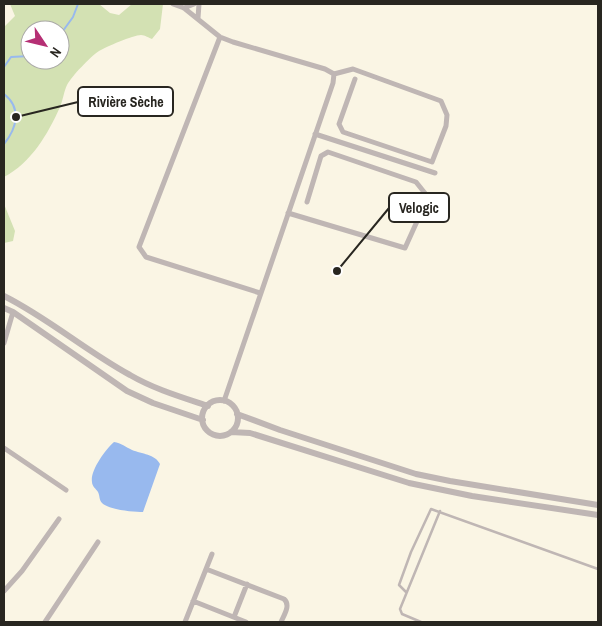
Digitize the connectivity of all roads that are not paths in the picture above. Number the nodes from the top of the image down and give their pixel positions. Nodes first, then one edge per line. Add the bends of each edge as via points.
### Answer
1 (173, 4) edge
2 (194, 4) edge
3 (198, 4) edge
4 (184, 8) junction
5 (198, 18) junction
6 (220, 37) junction
7 (334, 74) junction
8 (355, 79) dead end
9 (315, 134) junction
10 (435, 173) dead end
11 (307, 202) dead end
12 (288, 213) junction
13 (260, 293) junction
14 (4, 296) edge
15 (4, 308) edge
16 (13, 312) junction
17 (4, 344) edge
18 (224, 400) junction
19 (208, 406) junction
20 (237, 414) junction
21 (203, 420) junction
22 (231, 432) junction
23 (4, 448) edge
24 (66, 490) dead end
25 (598, 504) edge
26 (440, 511) junction
27 (598, 515) edge
28 (59, 519) dead end
29 (98, 542) dead end
30 (212, 554) dead end
31 (206, 569) junction
32 (598, 569) edge
33 (247, 584) junction
34 (4, 591) edge
35 (406, 592) junction
36 (193, 601) junction
37 (234, 617) junction
38 (45, 622) edge
39 (185, 622) edge
40 (246, 622) edge
41 (282, 622) edge
42 (421, 622) edge

1 - 4 street
2 - 4 street
3 - 5 street
4 - 5 street
5 - 6 street
6 - 7 street via 325,68
6 - 13 street via 139,247 146,257
7 - 8 street via 353,69 441,100 447,114 446,126 432,162 343,132 339,124
7 - 9 street
9 - 10 street
9 - 12 street
11 - 12 street via 321,156 328,152 416,182 428,197 406,248
12 - 13 street
13 - 18 street
14 - 19 street via 130,375 168,393
15 - 16 street
16 - 17 street
16 - 21 street via 127,391
18 - 19 street
18 - 20 street
19 - 21 street
20 - 22 street via 237,424
20 - 25 street via 416,474
21 - 22 street via 211,433 221,436
22 - 27 street via 250,433 409,483
23 - 24 street
26 - 32 lane
26 - 35 lane
26 - 35 lane via 429,511 415,544 399,585
28 - 34 street
29 - 38 street
30 - 31 street
31 - 33 street
31 - 36 street
33 - 37 street
33 - 41 street via 287,602
35 - 42 lane via 400,609 402,614
36 - 37 street
36 - 39 street
37 - 40 street

